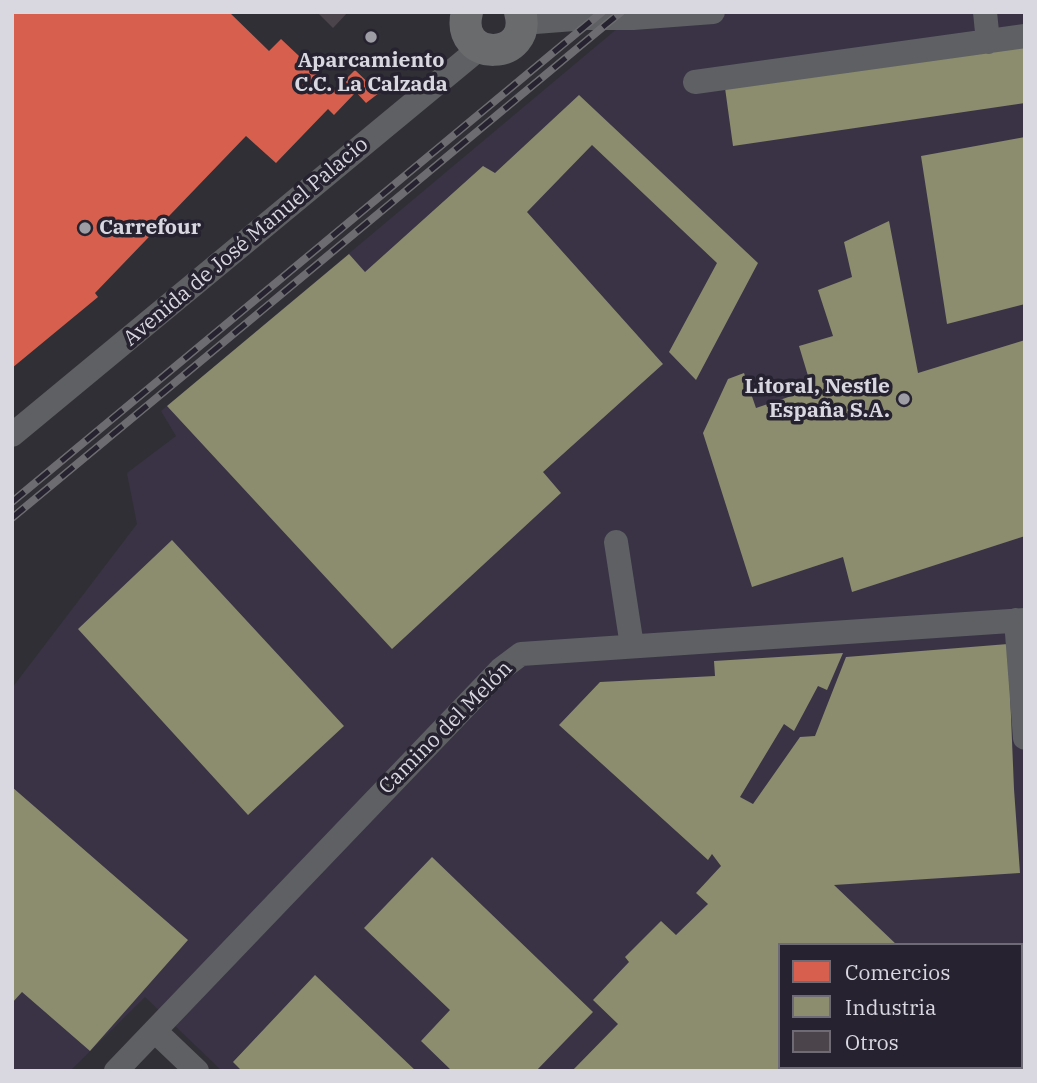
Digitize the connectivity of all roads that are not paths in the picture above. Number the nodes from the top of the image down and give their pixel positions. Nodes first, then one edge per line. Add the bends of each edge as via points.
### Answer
1 (467, 12) edge
2 (713, 12) edge
3 (985, 12) edge
4 (586, 15) edge
5 (521, 18) edge
6 (1025, 36) edge
7 (988, 42) junction
8 (480, 48) junction
9 (695, 82) dead end
10 (12, 435) edge
11 (616, 542) dead end
12 (1022, 619) edge
13 (632, 646) junction
14 (1025, 738) edge
15 (155, 1031) junction
16 (116, 1071) edge
17 (197, 1071) edge

1 - 8 main road via 466,32
2 - 4 street via 633,19
3 - 7 street
4 - 5 street
5 - 8 main road via 518,36 508,47
6 - 7 street
7 - 9 street
8 - 10 street, Avenida de José Manuel Palacio
11 - 13 street
12 - 13 street, Camino del Melón
12 - 14 street
13 - 15 street, Camino del Melón via 521,654 500,669
15 - 16 street, Camino del Melón
15 - 17 street

